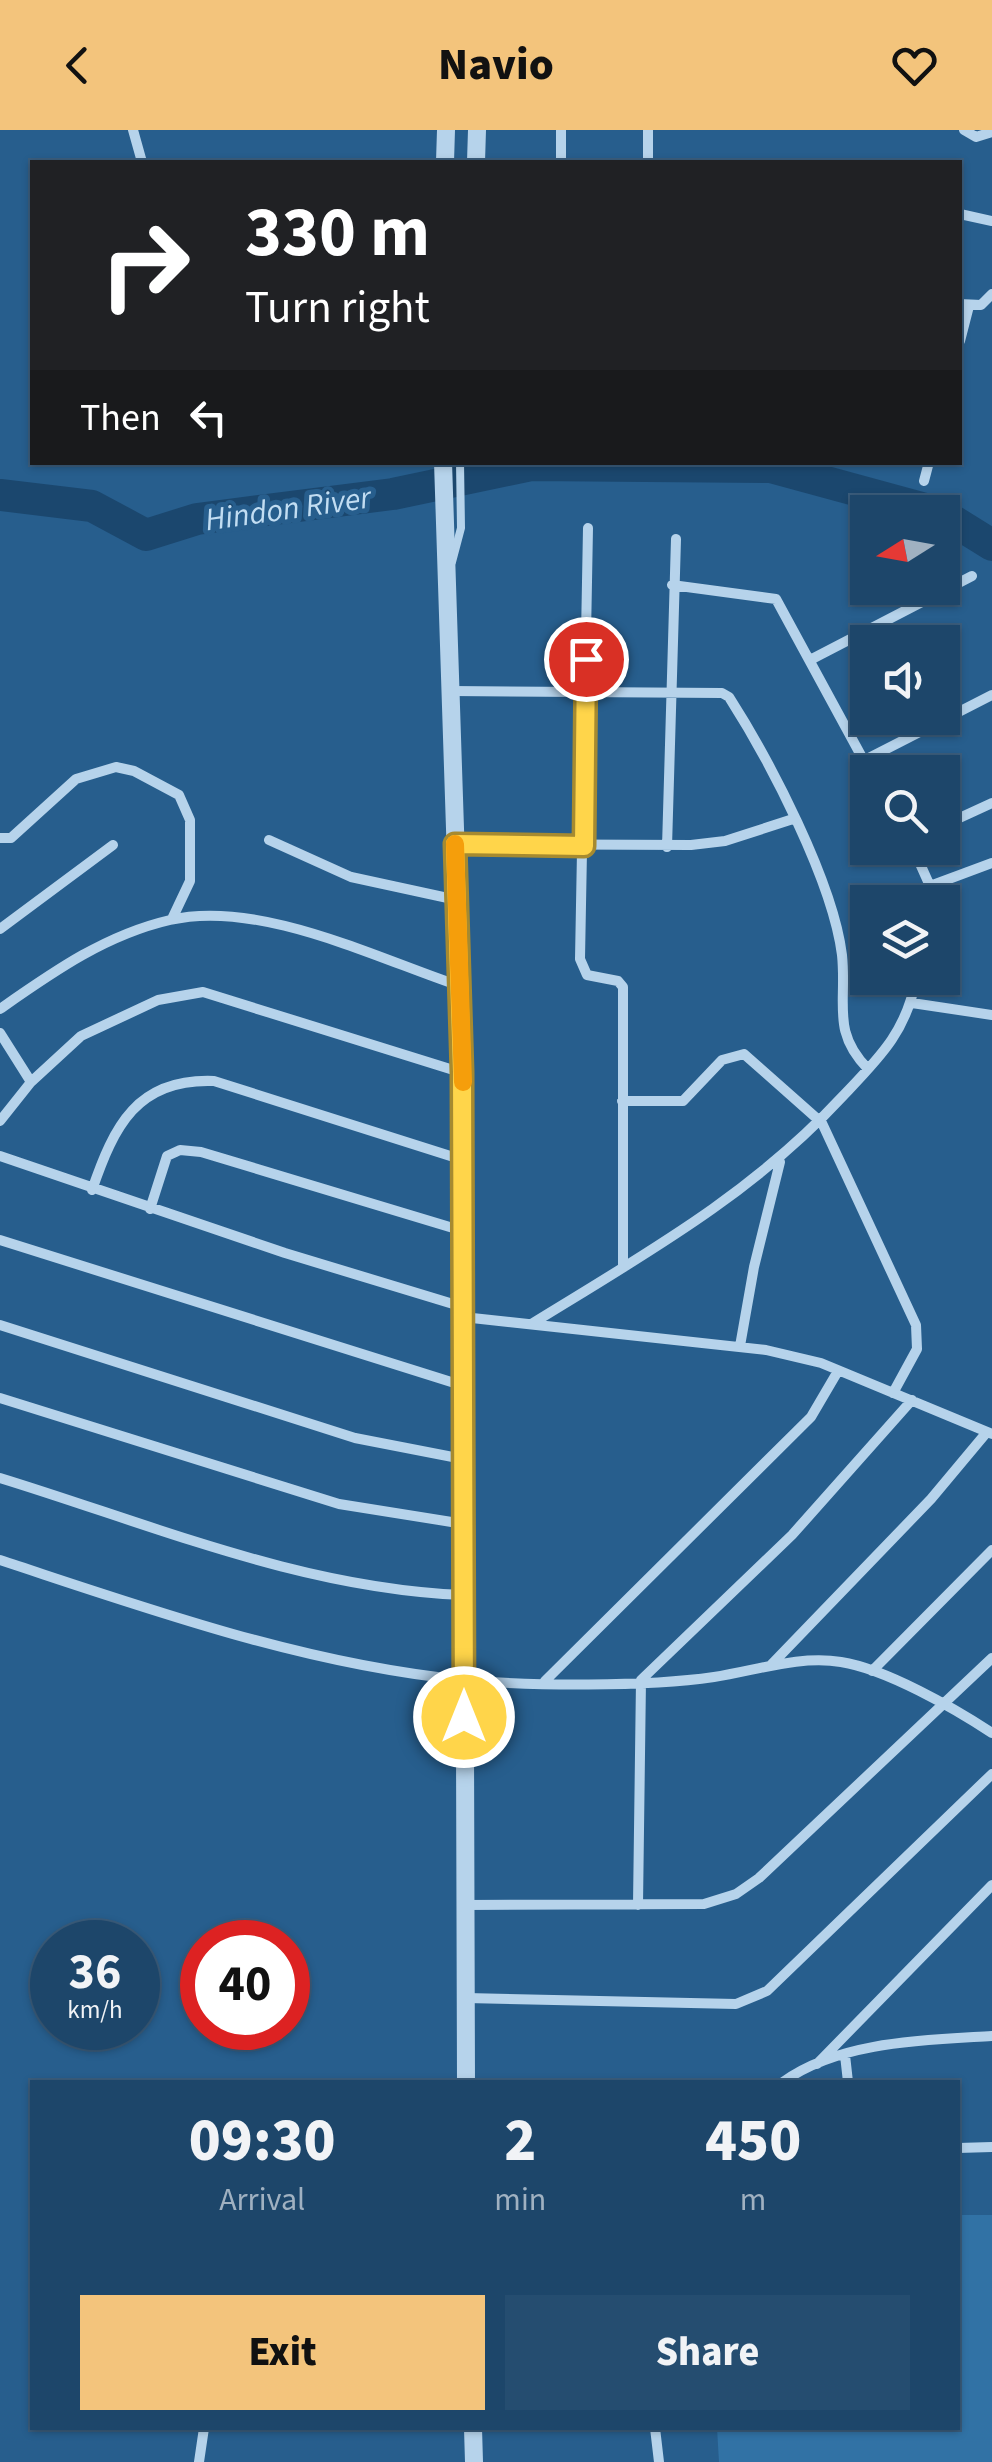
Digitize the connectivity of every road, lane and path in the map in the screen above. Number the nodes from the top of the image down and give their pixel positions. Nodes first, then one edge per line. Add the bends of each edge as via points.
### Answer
1 (133, 130) edge
2 (446, 130) edge
3 (477, 130) edge
4 (561, 130) edge
5 (648, 130) edge
6 (964, 130) edge
7 (992, 132) edge
8 (141, 160) edge
9 (445, 160) edge
10 (476, 160) edge
11 (561, 160) edge
12 (648, 160) edge
13 (962, 214) edge
14 (992, 220) edge
15 (992, 294) edge
16 (964, 305) edge
17 (443, 465) edge
18 (460, 465) edge
19 (928, 465) edge
20 (924, 482) dead end
21 (588, 528) dead end
22 (453, 533) junction
23 (676, 539) dead end
24 (972, 576) dead end
25 (672, 584) junction
26 (810, 660) junction
27 (450, 691) junction
28 (586, 692) junction
29 (668, 692) junction
30 (992, 694) edge
31 (860, 755) edge
32 (875, 755) edge
33 (992, 803) edge
34 (960, 818) edge
35 (792, 820) junction
36 (0, 838) edge
37 (269, 840) dead end
38 (455, 844) junction
39 (113, 845) dead end
40 (584, 846) junction
41 (667, 847) junction
42 (992, 863) edge
43 (933, 885) edge
44 (457, 900) junction
45 (172, 920) junction
46 (0, 929) edge
47 (460, 986) junction
48 (913, 995) edge
49 (912, 1003) junction
50 (0, 1010) edge
51 (992, 1015) edge
52 (0, 1033) edge
53 (868, 1069) junction
54 (462, 1072) junction
55 (31, 1082) junction
56 (622, 1101) junction
57 (0, 1121) edge
58 (822, 1123) junction
59 (0, 1156) edge
60 (463, 1160) junction
61 (780, 1161) junction
62 (92, 1190) junction
63 (150, 1208) junction
64 (463, 1230) junction
65 (0, 1240) edge
66 (622, 1267) junction
67 (463, 1312) junction
68 (532, 1323) junction
69 (0, 1325) edge
70 (740, 1346) junction
71 (838, 1371) junction
72 (464, 1386) junction
73 (893, 1393) junction
74 (0, 1398) edge
75 (912, 1400) junction
76 (989, 1433) edge
77 (463, 1459) junction
78 (0, 1478) edge
79 (464, 1524) junction
80 (992, 1550) edge
81 (0, 1560) edge
82 (464, 1595) junction
83 (992, 1658) edge
84 (771, 1666) junction
85 (872, 1671) junction
86 (464, 1680) junction
87 (640, 1680) junction
88 (544, 1682) junction
89 (942, 1704) junction
90 (992, 1733) edge
91 (992, 1774) edge
92 (992, 1884) edge
93 (638, 1904) junction
94 (466, 1905) junction
95 (466, 1998) junction
96 (992, 2036) edge
97 (845, 2055) junction
98 (817, 2064) junction
99 (466, 2080) edge
100 (788, 2080) edge
101 (848, 2080) edge
102 (992, 2147) edge
103 (960, 2148) edge
104 (204, 2430) edge
105 (473, 2430) edge
106 (655, 2430) edge
107 (198, 2462) edge
108 (474, 2462) edge
109 (659, 2462) edge

1 - 8 street
2 - 9 street
3 - 10 street
4 - 11 street
5 - 12 street
6 - 7 street via 976,137
13 - 14 street
15 - 16 street via 981,305
17 - 22 street
18 - 22 lane
19 - 20 street
21 - 28 street
22 - 27 street via 446,578
23 - 25 street
24 - 26 street
25 - 26 street via 776,599
25 - 29 street
26 - 31 street
27 - 28 street
27 - 38 street
28 - 29 street
28 - 40 street
29 - 35 street via 729,697
29 - 41 street
30 - 32 street
33 - 34 street
35 - 41 street via 725,841
35 - 53 street via 834,906 843,1036
36 - 45 street via 11,838 76,779 116,767 134,771 179,795 190,820 190,882
37 - 44 street via 352,877
38 - 40 street
38 - 44 street
39 - 46 street
40 - 41 street
40 - 56 street via 580,959 587,975 623,988
42 - 43 street
44 - 47 street
45 - 47 street via 270,922
45 - 50 street via 102,944
47 - 54 street
48 - 49 street
49 - 51 street
49 - 53 street via 891,1047
52 - 55 street
53 - 58 street
54 - 55 street via 204,992 120,1014 81,1036
54 - 60 street
55 - 57 street
56 - 58 street via 683,1101 722,1060 744,1054
56 - 66 street
58 - 61 street
58 - 73 street via 916,1325 917,1349
59 - 62 street
60 - 62 street via 214,1081 191,1080 166,1086 121,1121
60 - 64 street
61 - 66 street via 716,1210
61 - 70 street
62 - 63 street
63 - 64 street via 168,1156 180,1150
63 - 67 street
64 - 67 street
65 - 72 street
66 - 68 street
67 - 68 street
67 - 72 street
68 - 70 street
69 - 77 street via 355,1438
70 - 71 street
71 - 73 street
71 - 88 street via 810,1418
72 - 77 street
73 - 75 street
74 - 79 street via 339,1504
75 - 76 street
75 - 87 street via 792,1536
76 - 84 street
77 - 79 street
78 - 82 street via 310,1576 404,1593
79 - 82 street
80 - 85 street
81 - 86 street via 215,1631
82 - 86 street
83 - 89 street
84 - 85 street via 820,1660
84 - 87 street
85 - 89 street
86 - 88 street
86 - 94 street
87 - 88 street
87 - 93 street
89 - 90 street
89 - 93 street via 736,1894 704,1904
91 - 95 street via 753,1999 736,2004
92 - 98 street
93 - 94 street
94 - 95 street
95 - 99 street
96 - 97 street
97 - 98 street
97 - 101 street
98 - 100 street
102 - 103 street
104 - 107 street
105 - 108 street
106 - 109 street

